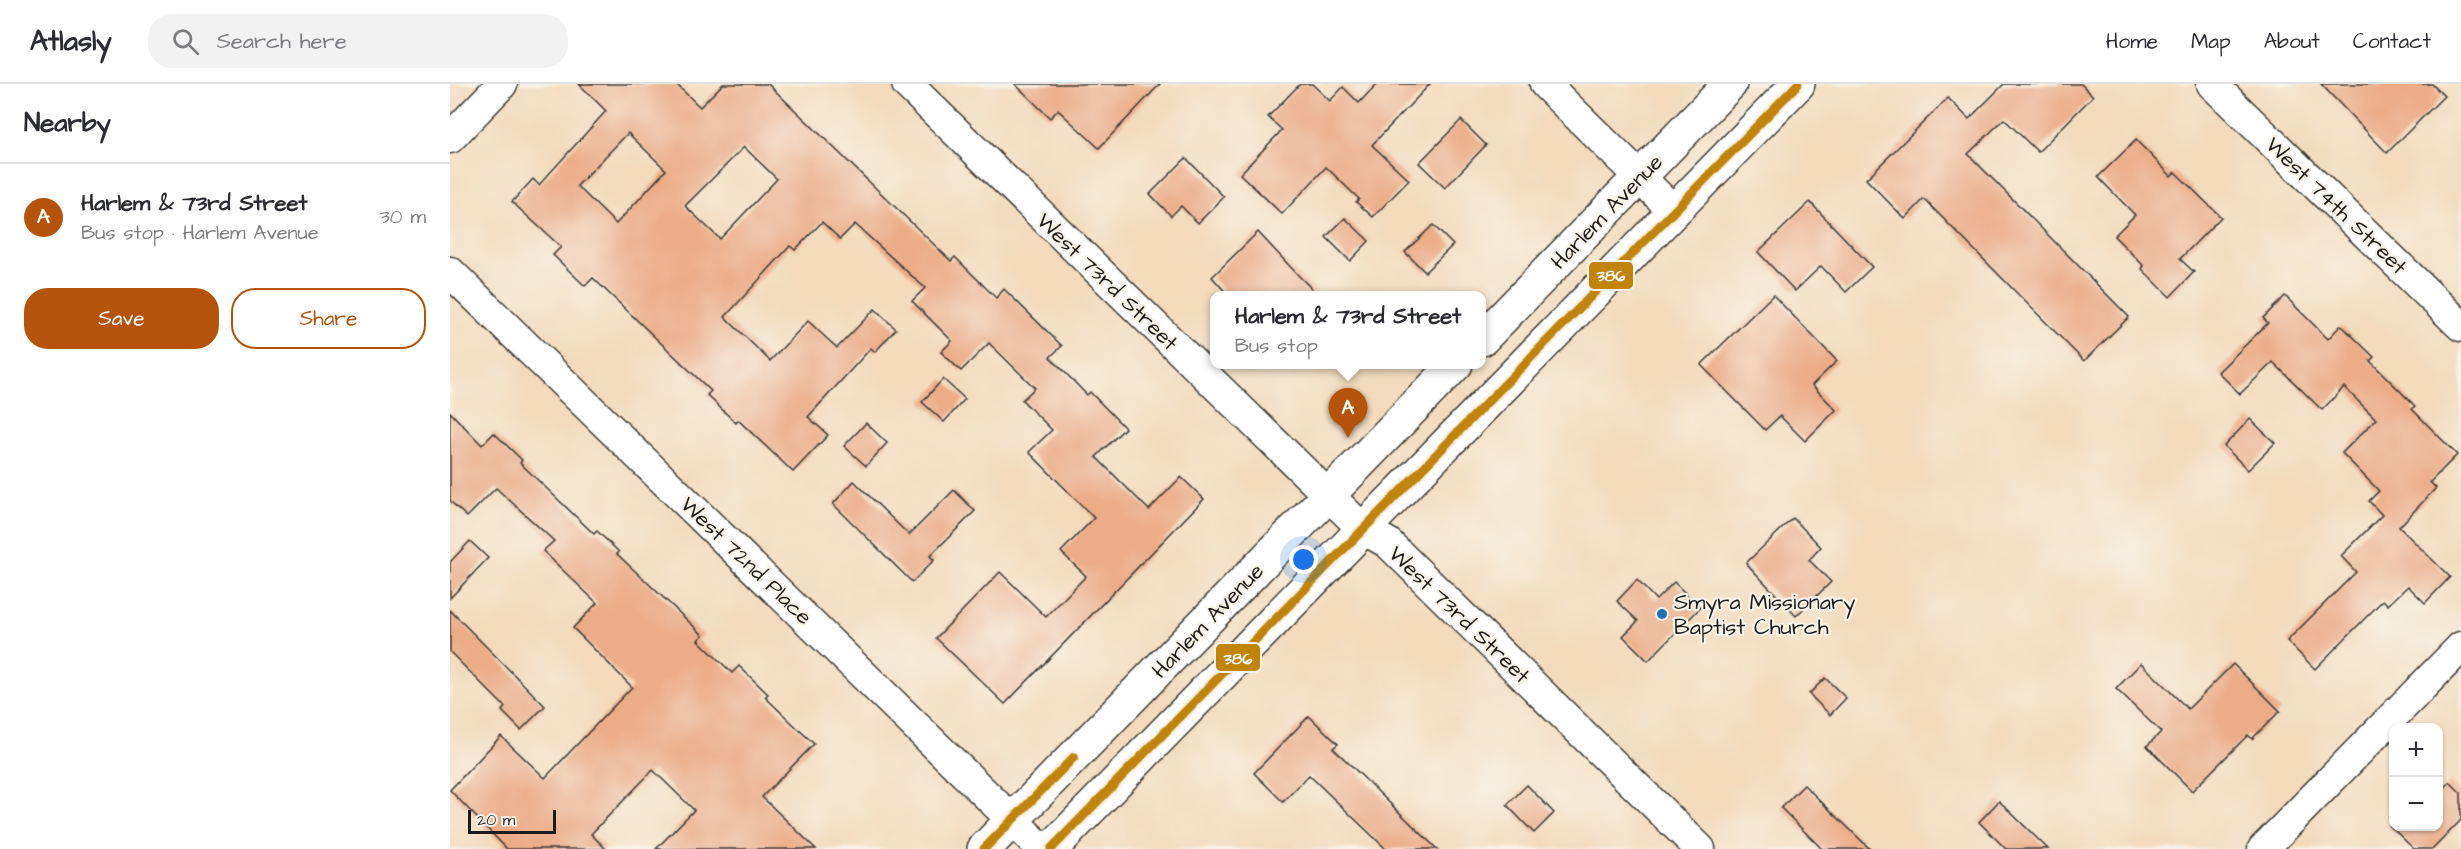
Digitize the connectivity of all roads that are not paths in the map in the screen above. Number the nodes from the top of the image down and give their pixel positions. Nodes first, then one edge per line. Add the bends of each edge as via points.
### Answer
1 (502, 84) edge
2 (907, 84) edge
3 (1545, 84) edge
4 (1730, 84) edge
5 (1798, 84) edge
6 (2212, 84) edge
7 (450, 138) edge
8 (1639, 177) junction
9 (1674, 211) junction
10 (450, 272) edge
11 (2461, 326) edge
12 (1486, 335) edge
13 (1451, 369) edge
14 (1328, 495) junction
15 (1363, 529) junction
16 (2461, 647) edge
17 (1013, 819) junction
18 (984, 849) edge
19 (1042, 849) edge
20 (1051, 849) edge
21 (1700, 849) edge
22 (2263, 849) edge

1 - 7 street
2 - 14 street, West 73rd Street
3 - 8 street
4 - 8 main road, Harlem Avenue
5 - 9 main road
6 - 11 street, West 74th Street
8 - 9 street
8 - 12 main road, Harlem Avenue
9 - 15 main road
10 - 17 street, West 72nd Place
13 - 14 main road, Harlem Avenue
14 - 15 street, West 73rd Street
14 - 17 main road, Harlem Avenue
15 - 20 main road
15 - 21 street, West 73rd Street via 1388,543
16 - 22 street
17 - 18 main road, Harlem Avenue
17 - 19 street, West 72nd Place

